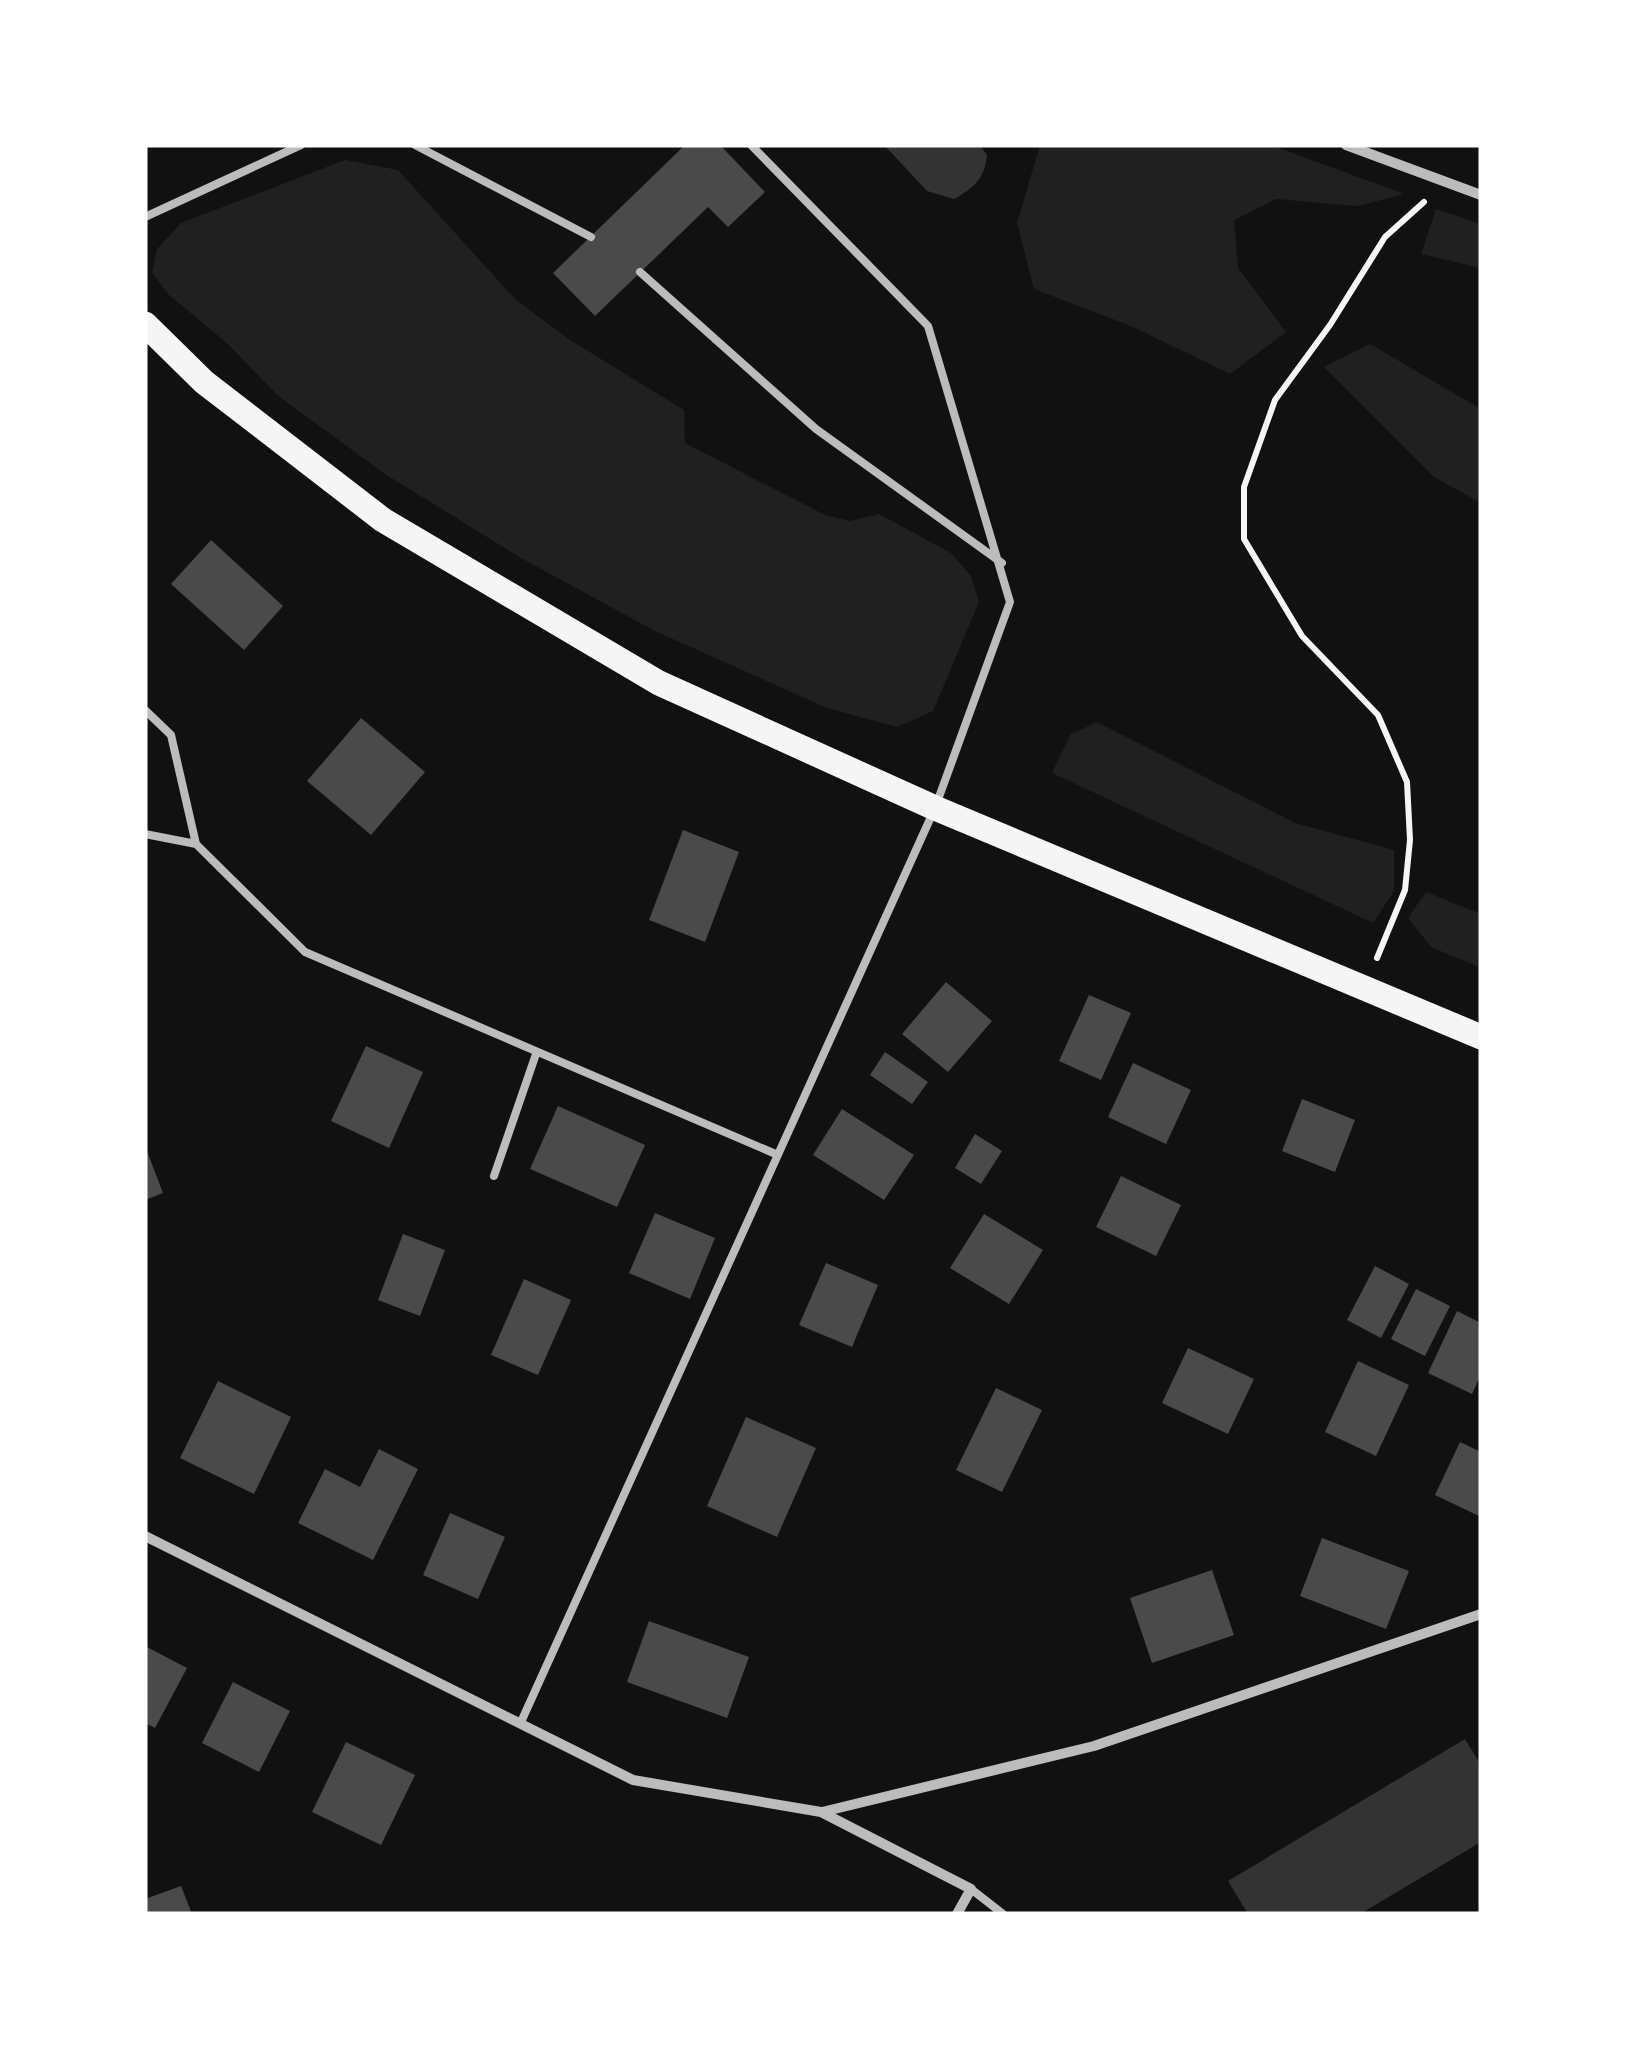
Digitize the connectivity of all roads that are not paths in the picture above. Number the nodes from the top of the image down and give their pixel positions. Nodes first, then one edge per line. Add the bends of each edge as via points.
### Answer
1 (300, 145) edge
2 (415, 145) edge
3 (750, 145) edge
4 (1346, 145) edge
5 (1481, 194) edge
6 (145, 217) edge
7 (591, 237) dead end
8 (640, 272) dead end
9 (145, 324) edge
10 (1002, 563) junction
11 (145, 710) edge
12 (935, 808) junction
13 (145, 834) edge
14 (196, 844) junction
15 (1481, 1037) edge
16 (536, 1054) junction
17 (778, 1155) junction
18 (494, 1176) dead end
19 (145, 1536) edge
20 (1481, 1614) edge
21 (520, 1722) junction
22 (821, 1812) junction
23 (972, 1889) junction
24 (957, 1914) edge
25 (1002, 1914) edge

1 - 6 lane
2 - 7 lane
3 - 10 lane via 928,326
4 - 5 street
8 - 10 lane via 816,429
9 - 12 main road via 204,382 383,520 659,683
10 - 12 lane via 1010,602
11 - 14 lane via 170,735
12 - 15 main road
12 - 17 lane
13 - 14 lane
14 - 16 lane via 305,952
16 - 17 lane
16 - 18 lane
17 - 21 lane
19 - 21 street
20 - 22 street via 1094,1746
21 - 22 street via 634,1780
22 - 23 street
23 - 24 street
23 - 25 lane

